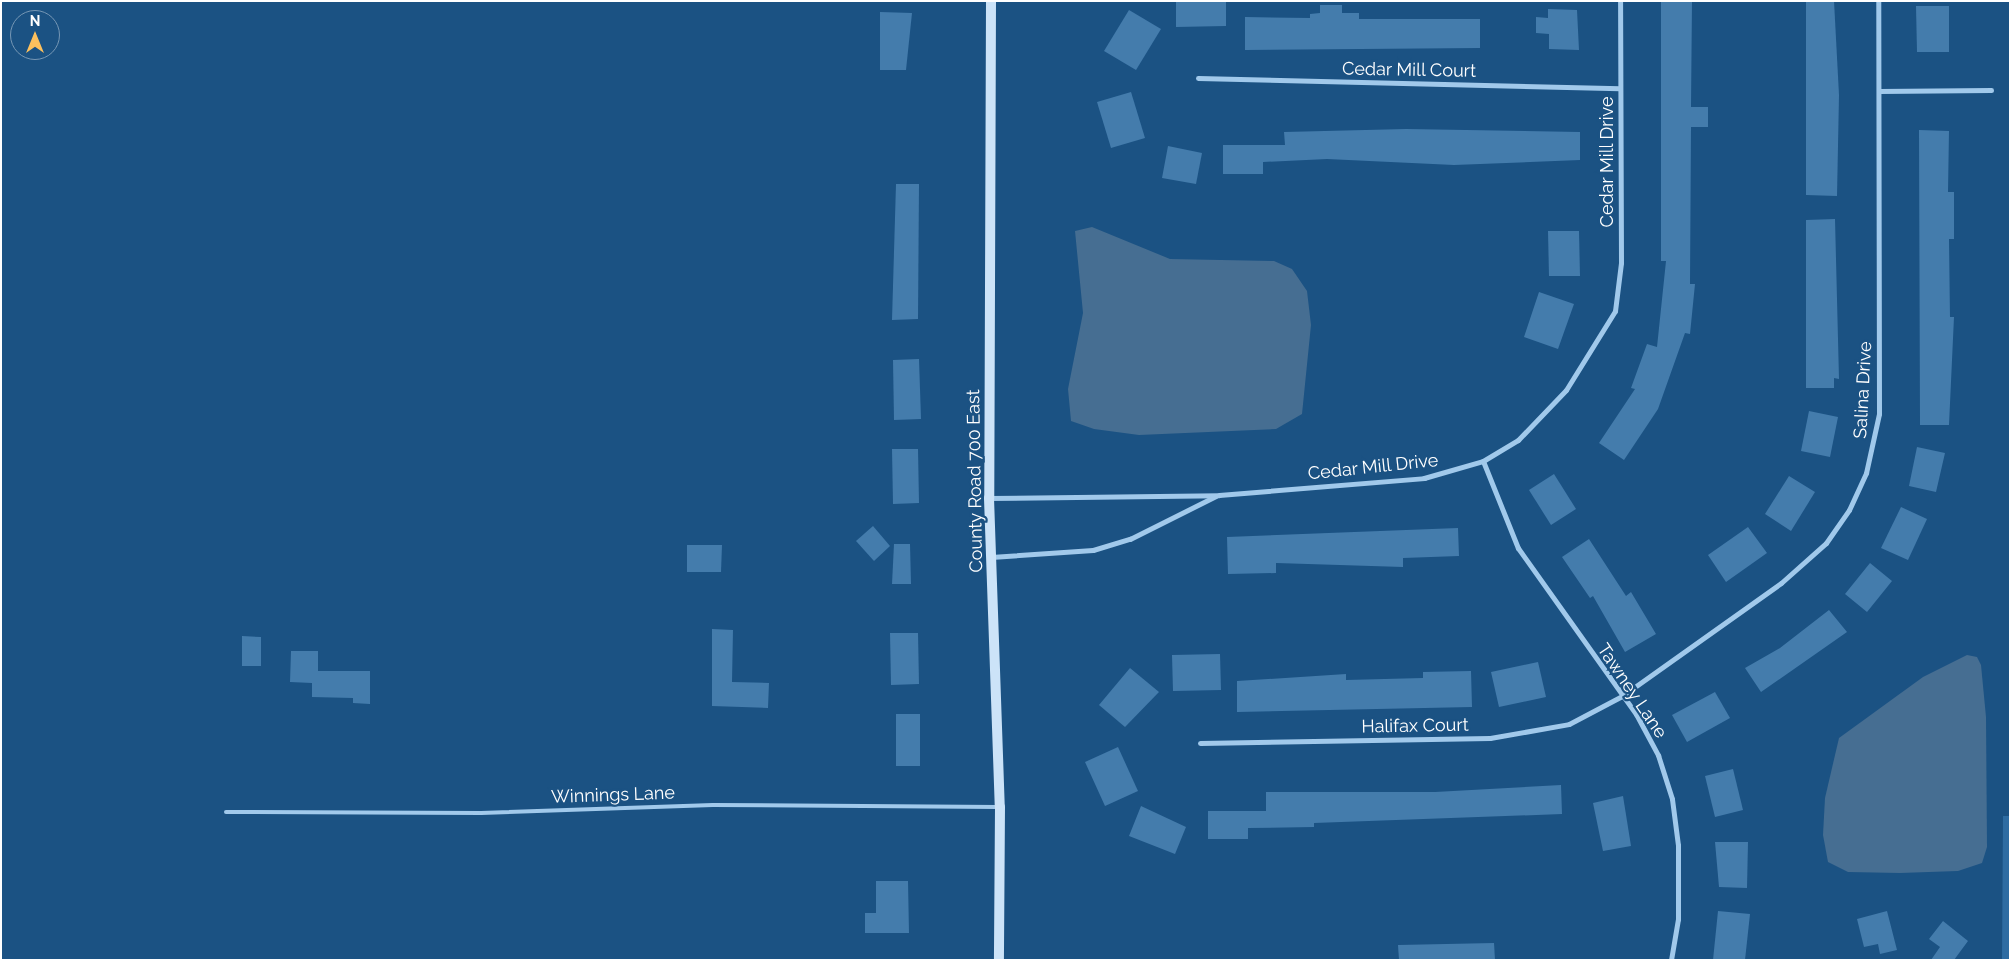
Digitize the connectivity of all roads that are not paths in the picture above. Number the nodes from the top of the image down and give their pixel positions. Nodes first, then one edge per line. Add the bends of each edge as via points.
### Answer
1 (991, 1) edge
2 (1620, 1) edge
3 (1878, 1) edge
4 (1198, 78) dead end
5 (1620, 88) junction
6 (1991, 90) dead end
7 (1879, 91) junction
8 (1483, 461) junction
9 (1219, 495) junction
10 (989, 498) junction
11 (991, 557) junction
12 (1622, 696) junction
13 (1200, 743) dead end
14 (1000, 807) junction
15 (226, 812) dead end
16 (998, 960) edge
17 (1671, 960) edge

1 - 10 main road, County Road 700 East
2 - 5 street, Cedar Mill Drive
3 - 7 street, Salina Drive
4 - 5 street, Cedar Mill Court
5 - 8 street, Cedar Mill Drive via 1621,263 1615,311 1552,408 1518,440
6 - 7 street
7 - 12 street, Salina Drive via 1879,414 1872,454 1858,492 1834,532 1797,571
8 - 9 street, Cedar Mill Drive via 1424,478
8 - 12 street, Tawney Lane via 1518,548
9 - 10 street, Cedar Mill Drive
9 - 11 street via 1130,539 1093,550
10 - 11 main road, County Road 700 East
11 - 14 main road, County Road 700 East
12 - 13 street, Halifax Court via 1569,724 1510,737
12 - 17 street, Tawney Lane via 1651,741 1672,799 1678,844 1678,919
14 - 15 lane, Winnings Lane via 713,805 481,813
14 - 16 main road, County Road 700 East

